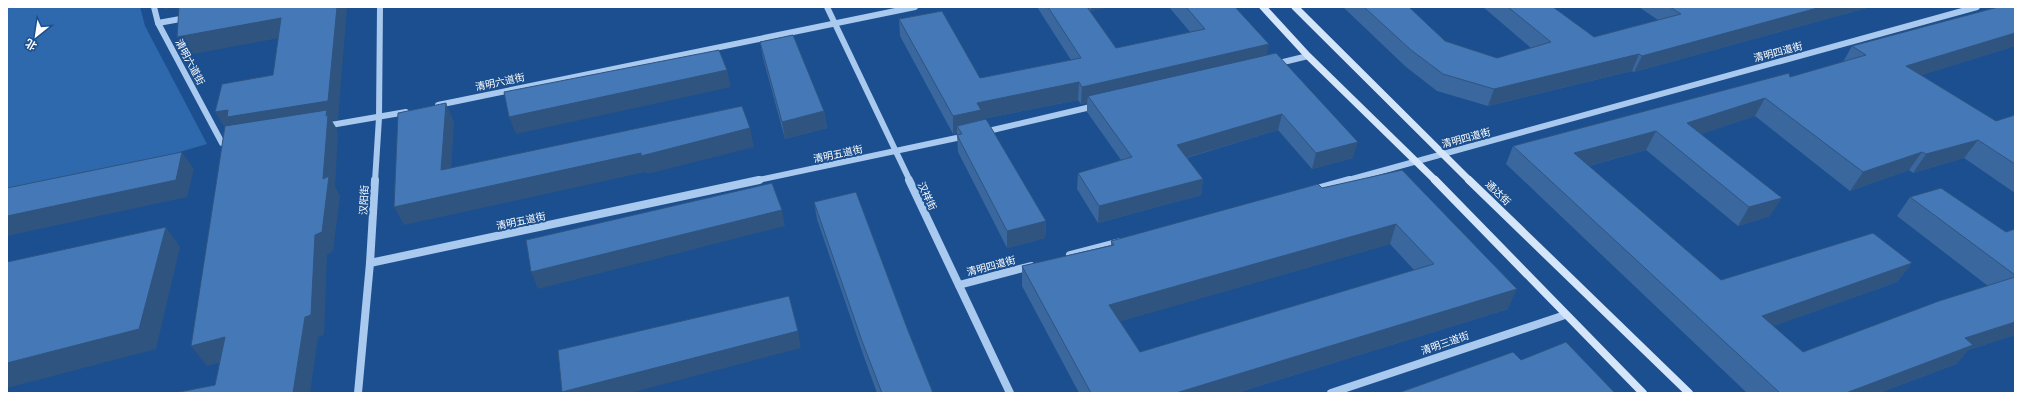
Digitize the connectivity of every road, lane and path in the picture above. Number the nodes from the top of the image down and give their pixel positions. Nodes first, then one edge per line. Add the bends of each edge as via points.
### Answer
1 (154, 7) edge
2 (380, 7) edge
3 (827, 7) edge
4 (915, 7) edge
5 (1263, 7) edge
6 (1295, 7) edge
7 (1977, 7) edge
8 (189, 18) edge
9 (158, 23) junction
10 (834, 23) junction
11 (1308, 56) junction
12 (1269, 65) edge
13 (1106, 103) edge
14 (433, 106) edge
15 (410, 111) edge
16 (379, 118) junction
17 (316, 128) edge
18 (237, 141) edge
19 (896, 152) junction
20 (1443, 155) junction
21 (1417, 162) junction
22 (1302, 193) edge
23 (1127, 240) edge
24 (1066, 256) edge
25 (370, 263) junction
26 (1035, 265) edge
27 (959, 285) junction
28 (1565, 315) junction
29 (358, 393) edge
30 (1010, 393) edge
31 (1331, 393) edge
32 (1643, 393) edge
33 (1689, 393) edge

1 - 9 street
2 - 16 street, 汉阳街
3 - 10 street, 汉祥街
4 - 10 street, 清明六道街
5 - 11 main road
6 - 20 main road, 通达街
7 - 20 street, 清明四道街
8 - 9 street
9 - 18 street, 清明六道街 via 222,143
10 - 14 street, 清明六道街
10 - 19 street, 汉祥街
11 - 12 street
11 - 21 main road
13 - 19 street, 清明五道街
15 - 16 street
16 - 17 street
16 - 25 street, 汉阳街
19 - 25 street, 清明五道街
19 - 27 street, 汉祥街
20 - 21 street, 清明四道街
20 - 33 main road, 通达街
21 - 22 street, 清明四道街
21 - 28 main road
23 - 24 street
25 - 29 street, 汉阳街
26 - 27 street, 清明四道街
27 - 30 street, 汉祥街
28 - 31 street, 清明三道街
28 - 32 main road

